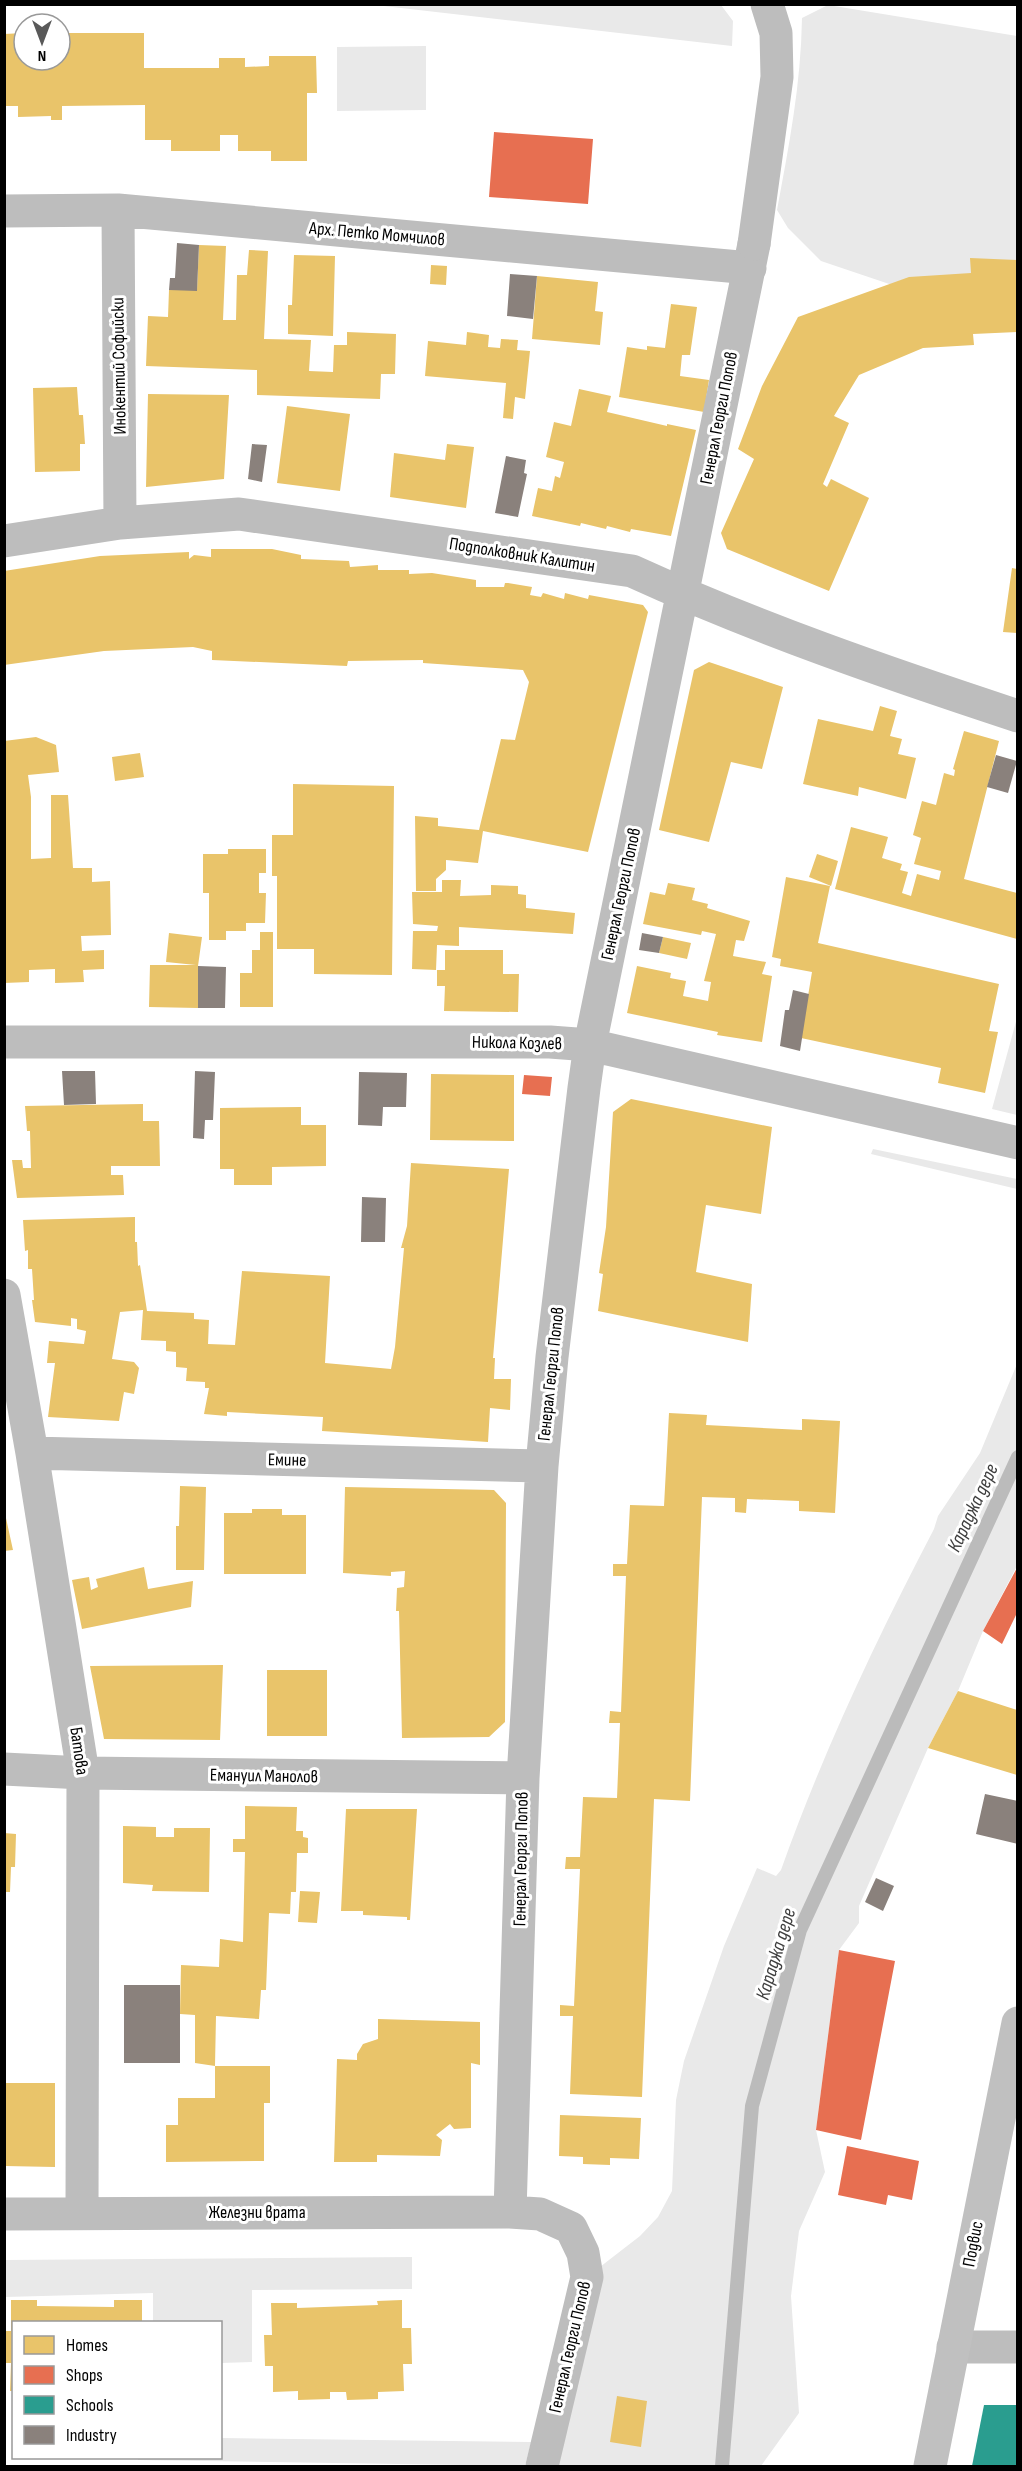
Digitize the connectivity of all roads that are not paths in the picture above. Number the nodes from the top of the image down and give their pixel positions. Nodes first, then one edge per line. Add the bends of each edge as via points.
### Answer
1 (767, 4) edge
2 (117, 210) junction
3 (4, 211) edge
4 (752, 256) junction
5 (120, 523) junction
6 (4, 541) edge
7 (683, 595) junction
8 (1017, 716) edge
9 (4, 1042) edge
10 (590, 1045) junction
11 (1017, 1143) edge
12 (4, 1295) edge
13 (32, 1453) junction
14 (542, 1466) junction
15 (4, 1769) edge
16 (83, 1773) junction
17 (523, 1778) junction
18 (1017, 2023) edge
19 (510, 2212) junction
20 (82, 2213) junction
21 (4, 2214) edge
22 (953, 2347) junction
23 (1017, 2347) edge
24 (542, 2466) edge
25 (930, 2466) edge

1 - 4 main road, Генерал Георги Попов via 776,33 777,77
2 - 3 main road, Арх. Петко Момчилов
2 - 4 main road, Арх. Петко Момчилов
2 - 5 main road, Инокентий Софийски
4 - 7 main road, Генерал Георги Попов
5 - 6 main road, Подполковник Калитин
5 - 7 main road, Подполковник Калитин via 239,514 270,517 632,571
7 - 8 main road, Подполковник Калитин via 834,654
7 - 10 main road, Генерал Георги Попов
9 - 10 main road, Никола Козлев
10 - 11 main road, Никола Козлев
10 - 14 main road, Генерал Георги Попов
12 - 13 main road, Батова
13 - 14 main road, Емине
13 - 16 main road, Батова
14 - 17 main road, Генерал Георги Попов
15 - 16 main road, Емануил Манолов
16 - 17 main road, Емануил Манолов
16 - 20 main road, Батова
17 - 19 main road, Генерал Георги Попов
18 - 22 street, Подвис
19 - 20 main road, Железни врата
19 - 24 main road, Генерал Георги Попов via 540,2214 571,2228 583,2253 587,2277
20 - 21 main road, Железни врата
22 - 23 main road
22 - 25 street, Подвис

